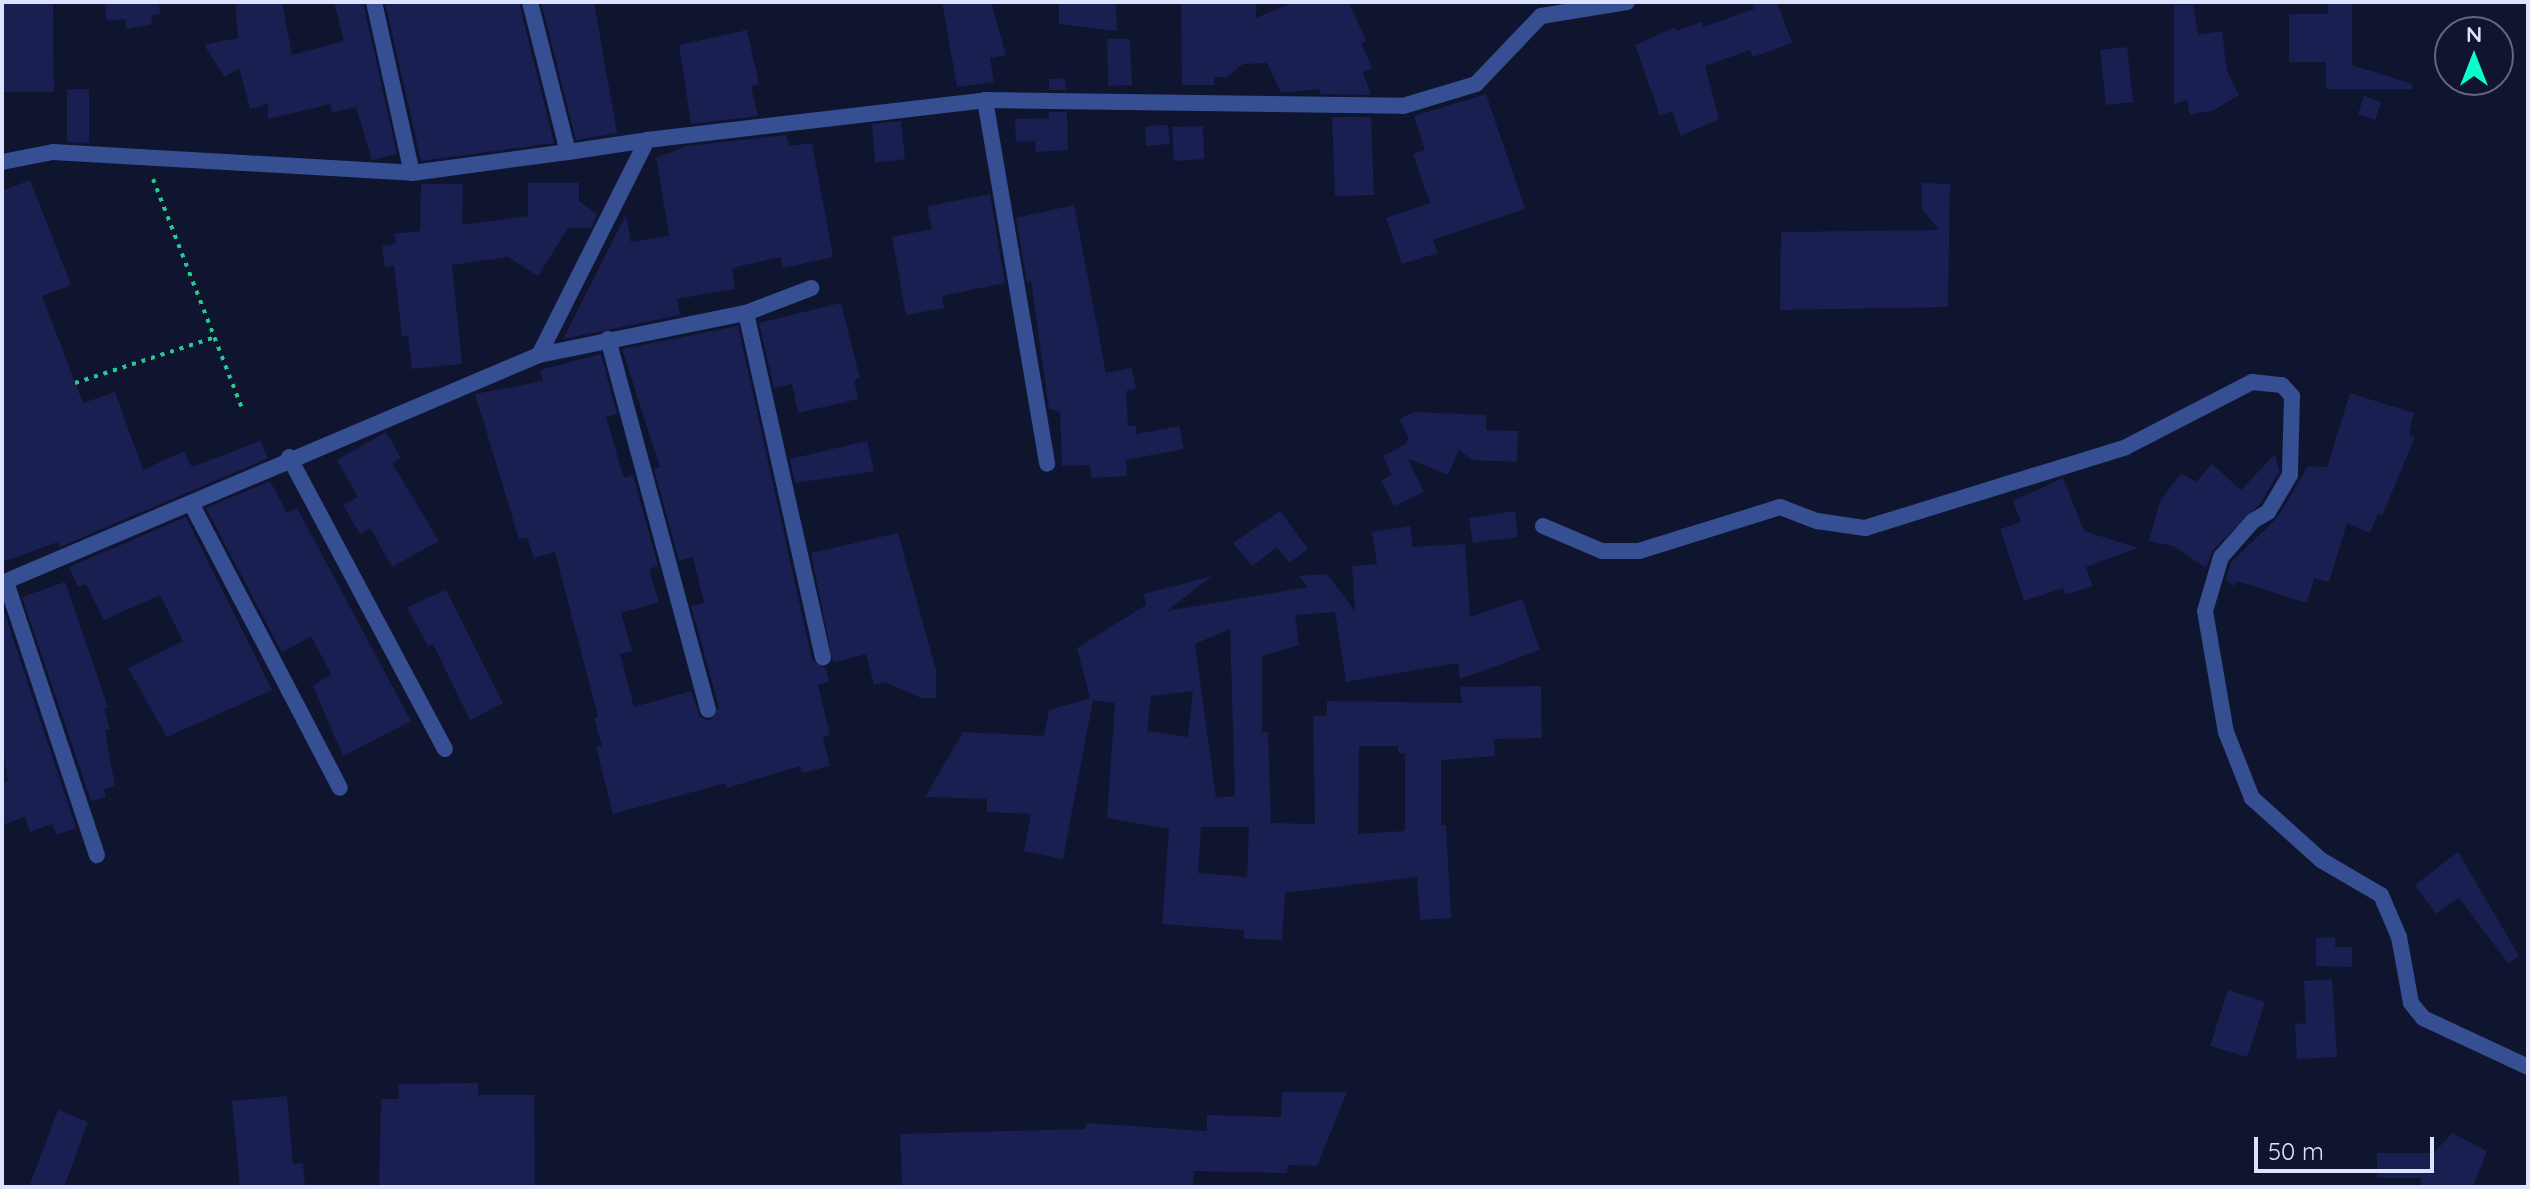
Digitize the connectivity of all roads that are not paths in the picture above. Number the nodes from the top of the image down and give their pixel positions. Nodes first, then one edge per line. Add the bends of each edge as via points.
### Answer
1 (374, 2) edge
2 (530, 2) edge
3 (1627, 2) edge
4 (985, 100) junction
5 (647, 140) junction
6 (568, 152) junction
7 (2, 162) edge
8 (412, 173) junction
9 (811, 288) dead end
10 (746, 313) junction
11 (608, 339) junction
12 (539, 355) junction
13 (289, 457) junction
14 (1047, 464) dead end
15 (192, 505) junction
16 (1543, 526) dead end
17 (4, 582) edge
18 (823, 658) dead end
19 (708, 710) dead end
20 (445, 749) dead end
21 (340, 788) dead end
22 (97, 855) dead end
23 (2528, 1067) edge

1 - 8 street
2 - 6 street
3 - 4 street via 1541,16 1476,84 1403,106
4 - 5 street
4 - 14 street
5 - 6 street
5 - 12 street
6 - 8 street
7 - 8 street via 53,152
9 - 10 street
10 - 11 street
10 - 18 street
11 - 12 street
11 - 19 street
12 - 13 street
13 - 15 street
13 - 20 street
15 - 17 street
15 - 21 street
16 - 23 street via 1602,551 1639,551 1780,507 1817,521 1865,528 2126,447 2252,382 2282,385 2292,396 2290,475 2268,512 2221,557 2205,611 2226,732 2252,798 2321,860 2381,895 2399,937 2411,1003 2423,1018
17 - 22 street

